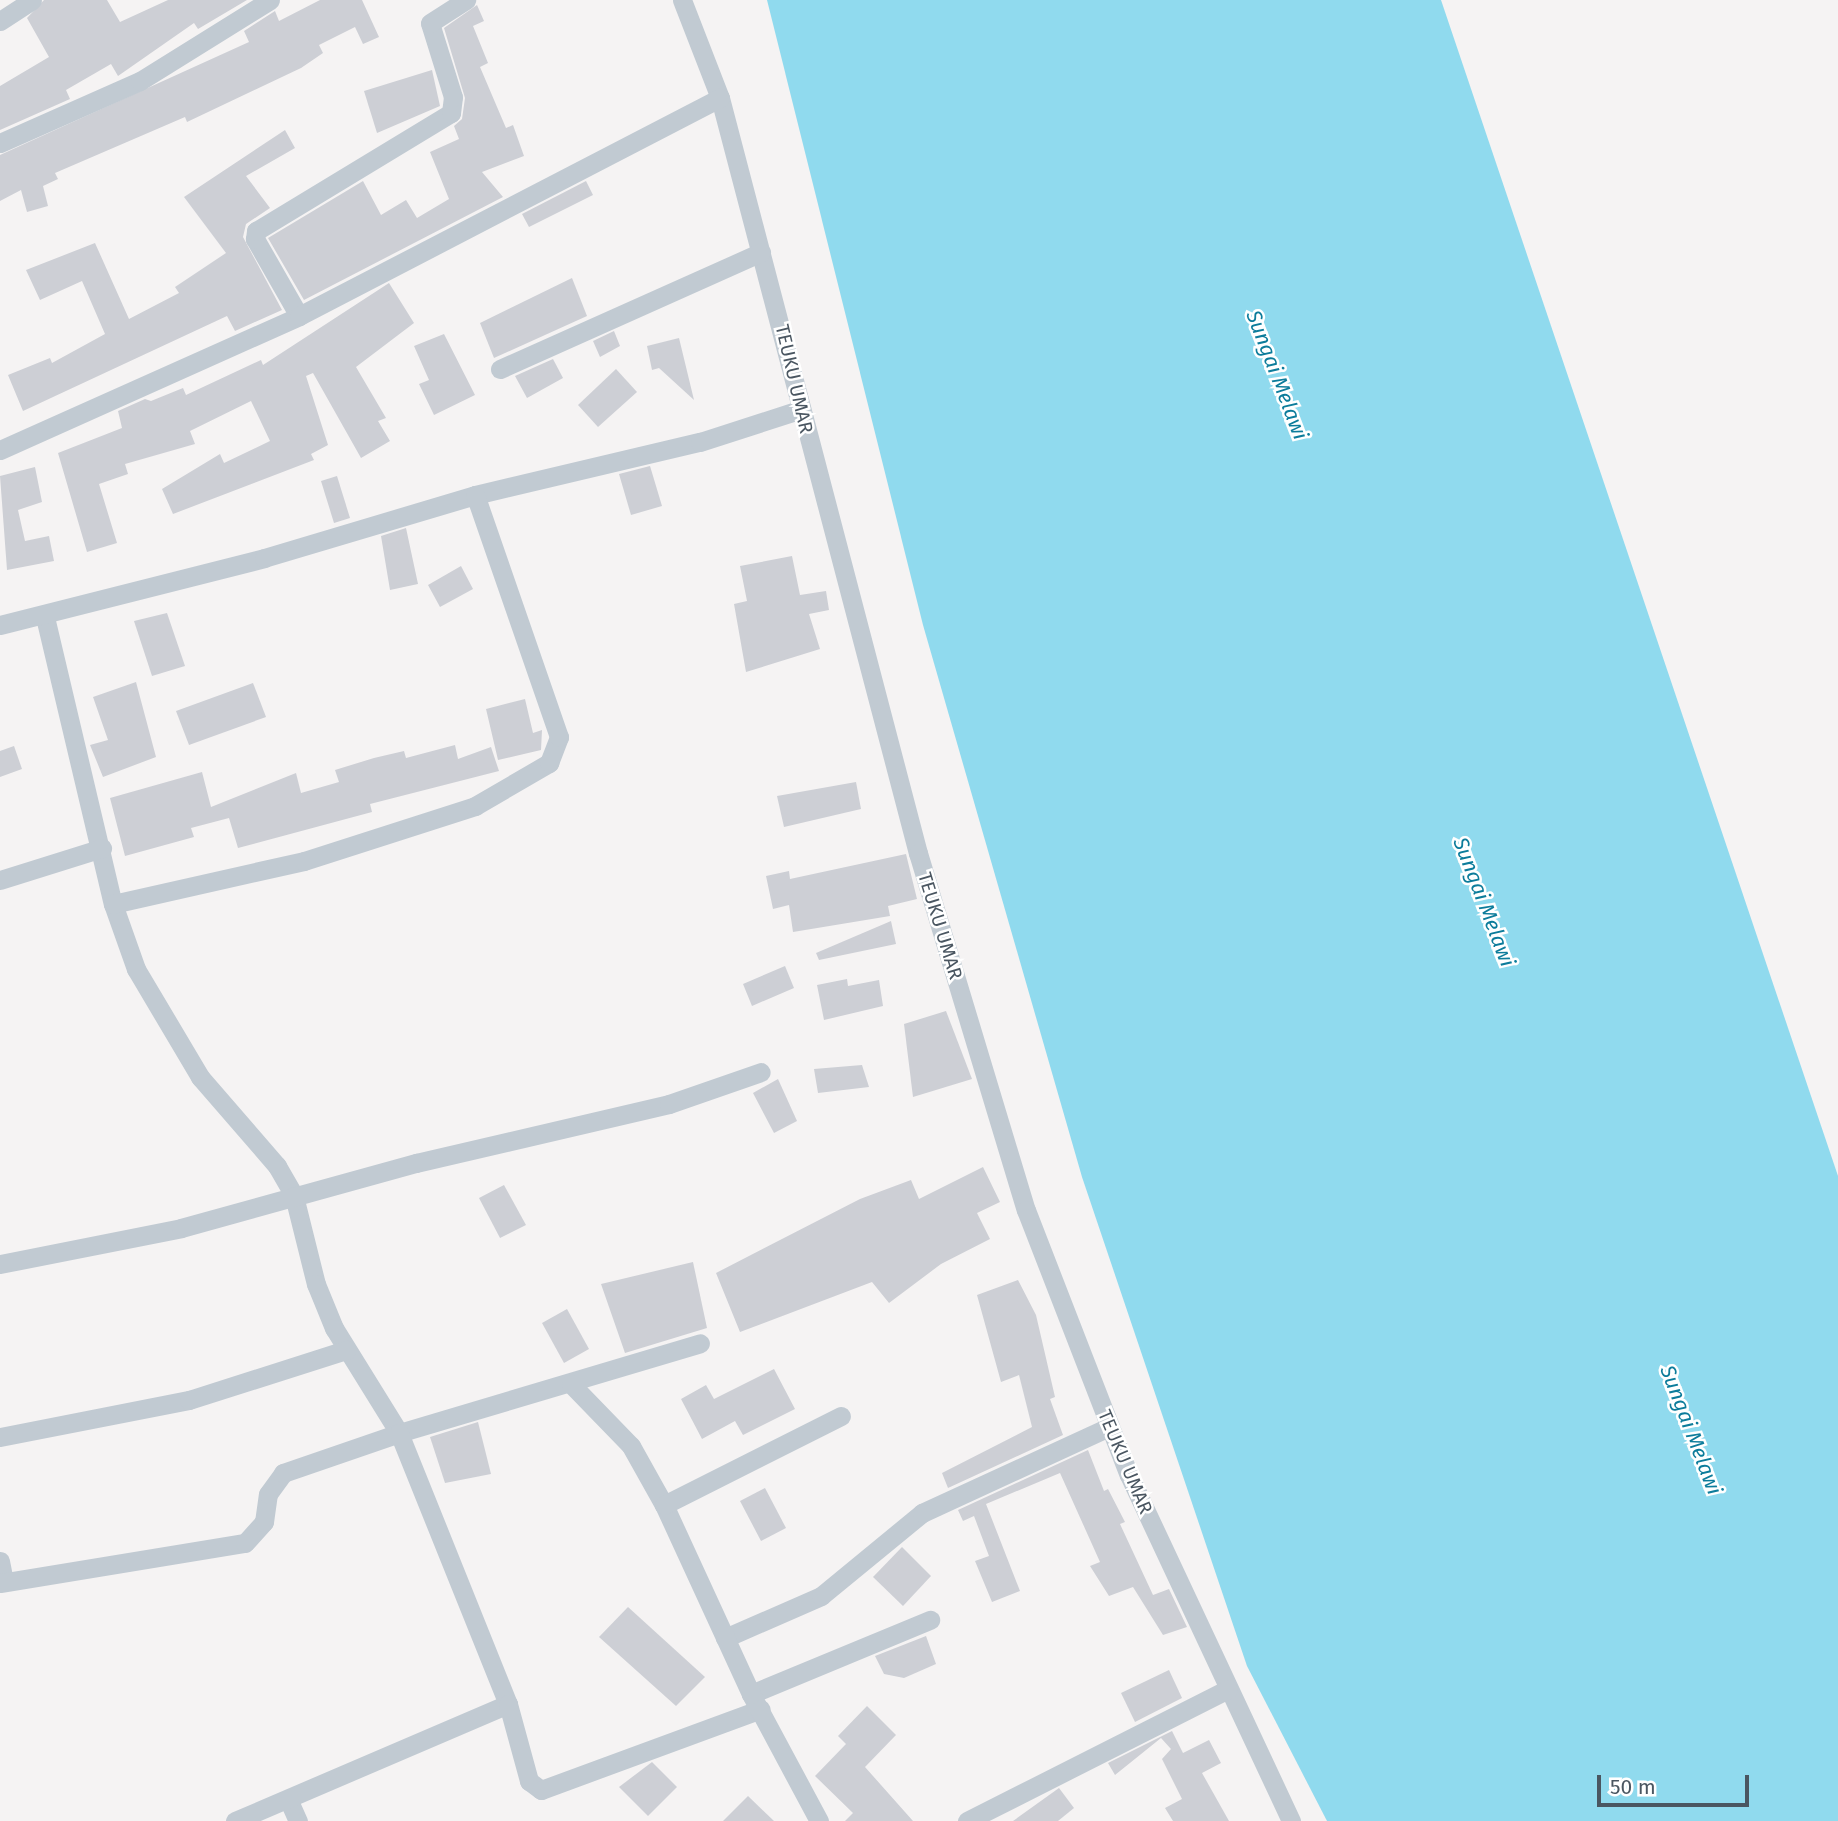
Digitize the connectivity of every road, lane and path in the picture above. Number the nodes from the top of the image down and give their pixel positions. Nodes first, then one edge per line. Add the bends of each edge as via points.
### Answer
1 (32, 0) edge
2 (270, 0) edge
3 (466, 0) edge
4 (682, 0) edge
5 (0, 21) edge
6 (720, 98) junction
7 (0, 143) edge
8 (761, 251) junction
9 (299, 316) junction
10 (500, 369) dead end
11 (800, 410) junction
12 (0, 450) edge
13 (475, 495) junction
14 (45, 617) junction
15 (1, 620) edge
16 (102, 848) junction
17 (0, 880) edge
18 (113, 904) junction
19 (761, 1072) dead end
20 (294, 1196) junction
21 (0, 1264) edge
22 (699, 1343) dead end
23 (346, 1350) junction
24 (571, 1384) junction
25 (841, 1416) dead end
26 (1109, 1427) junction
27 (400, 1433) junction
28 (0, 1437) edge
29 (664, 1505) junction
30 (0, 1561) edge
31 (2, 1582) edge
32 (930, 1620) dead end
33 (725, 1638) junction
34 (1228, 1689) junction
35 (756, 1701) junction
36 (508, 1704) junction
37 (289, 1801) junction
38 (235, 1821) edge
39 (298, 1821) edge
40 (819, 1821) edge
41 (967, 1821) edge
42 (1291, 1821) edge

1 - 5 street
2 - 7 street via 140,81
3 - 9 street via 430,23 453,97 451,113 256,231 255,239
4 - 6 street, TEUKU UMAR
6 - 8 street, TEUKU UMAR
6 - 9 street
8 - 10 street
8 - 11 street, TEUKU UMAR
9 - 12 street
11 - 13 street via 700,442
11 - 26 street, TEUKU UMAR via 918,853 1026,1210
13 - 14 street
13 - 18 street via 559,737 549,763 475,806 304,861
14 - 15 street
14 - 16 street
16 - 17 street
16 - 18 street
18 - 20 street via 136,969 200,1077 277,1166
19 - 20 street via 669,1104
20 - 21 street via 181,1228
20 - 23 street via 316,1284
22 - 24 street
23 - 27 street
23 - 28 street via 189,1400
24 - 27 street
24 - 29 street via 631,1446
25 - 29 street
26 - 33 street via 922,1513 821,1596
26 - 34 street, TEUKU UMAR
27 - 31 street via 283,1473 271,1487 264,1522 245,1543
27 - 36 street
29 - 33 street
30 - 31 street
32 - 35 street
33 - 35 street
34 - 41 street
34 - 42 street, TEUKU UMAR
35 - 36 street via 541,1790 529,1781
35 - 40 street
36 - 37 street
37 - 38 street
37 - 39 street

